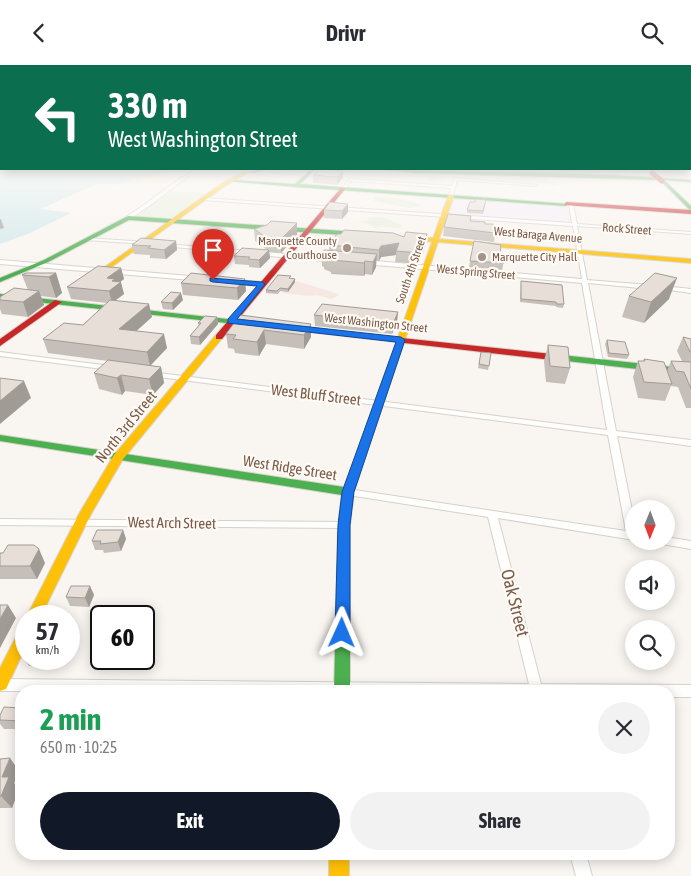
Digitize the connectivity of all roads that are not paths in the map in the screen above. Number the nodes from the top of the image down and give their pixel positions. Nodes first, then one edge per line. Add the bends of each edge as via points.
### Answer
1 (157, 199) edge
2 (204, 199) joint
3 (334, 199) edge
4 (449, 199) edge
5 (524, 199) edge
6 (680, 199) edge
7 (571, 204) junction
8 (327, 207) junction
9 (691, 210) edge
10 (444, 216) junction
11 (128, 217) junction
12 (173, 220) junction
13 (575, 225) junction
14 (307, 231) junction
15 (691, 233) edge
16 (372, 236) edge
17 (401, 238) edge
18 (87, 239) junction
19 (436, 241) junction
20 (142, 243) junction
21 (580, 252) junction
22 (286, 255) junction
23 (343, 260) edge
24 (691, 261) edge
25 (0, 262) edge
26 (362, 262) edge
27 (36, 265) junction
28 (426, 267) junction
29 (101, 272) junction
30 (0, 280) edge
31 (88, 281) edge
32 (584, 282) junction
33 (260, 286) junction
34 (691, 291) edge
35 (72, 292) edge
36 (0, 296) edge
37 (58, 302) junction
38 (231, 321) junction
39 (266, 325) edge
40 (285, 327) edge
41 (401, 340) junction
42 (0, 343) edge
43 (0, 354) edge
44 (600, 362) junction
45 (119, 369) edge
46 (691, 372) edge
47 (144, 373) edge
48 (185, 379) junction
49 (379, 403) junction
50 (612, 433) junction
51 (0, 438) edge
52 (691, 443) edge
53 (118, 457) junction
54 (348, 492) junction
55 (626, 500) edge
56 (492, 514) junction
57 (0, 522) edge
58 (81, 522) junction
59 (344, 525) junction
60 (625, 535) edge
61 (675, 542) edge
62 (691, 545) edge
63 (40, 605) edge
64 (15, 653) edge
65 (0, 684) edge
66 (68, 685) edge
67 (342, 685) edge
68 (536, 685) edge
69 (675, 691) edge
70 (691, 691) edge
71 (340, 860) edge
72 (580, 860) edge
73 (339, 876) edge
74 (584, 876) edge

1 - 11 street
2 - 8 street, Rock Street
2 - 12 main road
3 - 8 main road, North 3rd Street
4 - 10 main road, South 4th Street
5 - 7 main road
6 - 9 main road, bridge
7 - 9 main road
7 - 13 street
8 - 10 street, Rock Street
8 - 14 main road, North 3rd Street
10 - 13 street, Rock Street
10 - 19 main road, South 4th Street
11 - 12 main road
11 - 18 main road
12 - 14 main road
12 - 20 main road
13 - 15 street, Rock Street
13 - 21 street
14 - 16 main road
14 - 22 main road, North 3rd Street
17 - 19 main road, West Baraga Avenue
18 - 20 street
18 - 27 main road
19 - 21 main road, West Baraga Avenue
19 - 28 main road, South 4th Street
20 - 22 street
20 - 29 main road
21 - 24 main road, West Baraga Avenue
21 - 32 street
22 - 23 street
22 - 33 main road, North 3rd Street
25 - 27 street
26 - 28 street, West Spring Street
27 - 29 street
27 - 30 main road
28 - 32 street, West Spring Street
28 - 41 main road, South 4th Street
29 - 31 main road
29 - 33 street
32 - 34 street, West Spring Street
32 - 44 street
33 - 38 main road, North 3rd Street
35 - 37 main road
36 - 37 main road
37 - 38 main road
37 - 42 main road
38 - 39 main road
38 - 48 main road, North 3rd Street
40 - 41 main road, West Washington Street
41 - 44 main road, West Washington Street
41 - 49 main road, South 4th Street
43 - 45 street
44 - 46 main road, West Washington Street
44 - 50 street
47 - 48 street, West Bluff Street
48 - 49 street, West Bluff Street
48 - 53 main road, North 3rd Street
49 - 50 street, West Bluff Street
49 - 54 main road, South 4th Street
50 - 52 street, West Bluff Street
50 - 55 street
51 - 53 main road, West Ridge Street
53 - 54 main road, West Ridge Street
53 - 58 main road, North 3rd Street
54 - 56 street, West Ridge Street
54 - 59 main road, South 4th Street
56 - 60 street, West Ridge Street
56 - 68 street, Oak Street
57 - 58 street, West Arch Street
58 - 59 street, West Arch Street
58 - 63 main road, North 3rd Street
59 - 67 main road, South 4th Street
61 - 62 street
64 - 65 main road
65 - 66 street
69 - 70 street
71 - 73 main road
72 - 74 street

